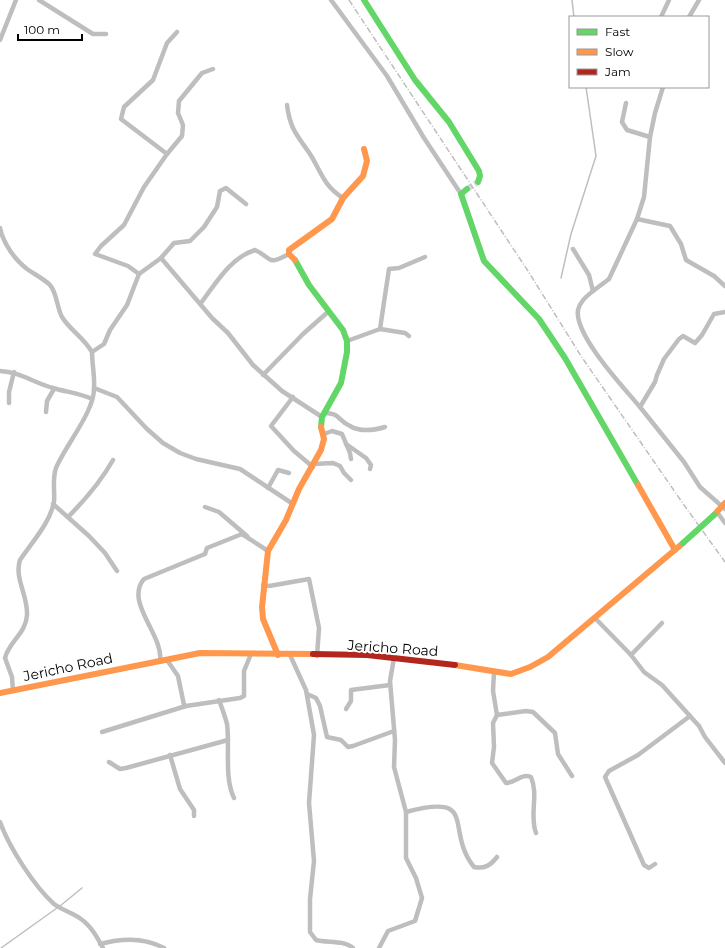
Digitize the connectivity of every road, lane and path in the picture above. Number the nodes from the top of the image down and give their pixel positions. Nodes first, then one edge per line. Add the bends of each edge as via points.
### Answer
1 (16, 0) edge
2 (39, 0) edge
3 (331, 0) edge
4 (364, 0) edge
5 (669, 0) edge
6 (699, 0) edge
7 (661, 16) edge
8 (690, 16) edge
9 (177, 32) dead end
10 (106, 34) dead end
11 (0, 40) edge
12 (213, 70) dead end
13 (664, 88) edge
14 (626, 103) dead end
15 (287, 105) dead end
16 (650, 137) junction
17 (364, 149) dead end
18 (167, 154) junction
19 (478, 182) dead end
20 (467, 189) tunnel mouth
21 (461, 194) junction
22 (343, 198) junction
23 (246, 204) dead end
24 (637, 219) junction
25 (0, 228) edge
26 (573, 249) dead end
27 (289, 254) junction
28 (425, 257) dead end
29 (161, 258) junction
30 (138, 274) junction
31 (725, 286) edge
32 (593, 291) junction
33 (201, 303) junction
34 (328, 311) junction
35 (725, 312) edge
36 (380, 329) junction
37 (409, 336) dead end
38 (347, 341) junction
39 (92, 352) junction
40 (0, 371) edge
41 (14, 372) junction
42 (264, 375) junction
43 (94, 388) junction
44 (54, 389) junction
45 (293, 397) junction
46 (92, 399) junction
47 (8, 403) dead end
48 (640, 406) junction
49 (46, 412) dead end
50 (324, 415) junction
51 (385, 427) dead end
52 (324, 434) junction
53 (346, 444) junction
54 (112, 460) dead end
55 (351, 460) dead end
56 (313, 465) junction
57 (370, 469) dead end
58 (289, 473) dead end
59 (351, 480) dead end
60 (268, 488) junction
61 (53, 504) junction
62 (293, 504) junction
63 (724, 506) edge
64 (205, 508) dead end
65 (716, 514) junction
66 (68, 517) junction
67 (725, 523) edge
68 (253, 541) junction
69 (675, 550) junction
70 (268, 551) junction
71 (118, 571) dead end
72 (263, 585) junction
73 (596, 618) junction
74 (662, 623) dead end
75 (251, 654) junction
76 (278, 654) junction
77 (290, 655) junction
78 (631, 655) junction
79 (317, 656) junction
80 (394, 658) junction
81 (167, 660) junction
82 (160, 661) junction
83 (494, 672) junction
84 (390, 685) junction
85 (13, 691) junction
86 (0, 693) edge
87 (307, 694) junction
88 (219, 700) junction
89 (186, 706) junction
90 (346, 710) dead end
91 (497, 715) junction
92 (690, 716) junction
93 (394, 731) junction
94 (102, 732) dead end
95 (228, 740) junction
96 (170, 755) junction
97 (109, 762) dead end
98 (725, 763) edge
99 (572, 776) dead end
100 (234, 798) dead end
101 (406, 812) junction
102 (194, 816) dead end
103 (0, 822) edge
104 (536, 833) dead end
105 (497, 857) dead end
106 (655, 864) dead end
107 (102, 946) edge
108 (164, 948) edge
109 (353, 948) edge
110 (379, 948) edge

1 - 11 street
2 - 10 street via 93,34
3 - 21 street via 387,76
4 - 19 street via 414,80 449,122 479,171
5 - 7 street
6 - 8 street
9 - 18 street via 167,43 153,80 124,107 121,119
12 - 18 street via 202,73 179,101 178,113 183,124 182,136
13 - 16 street
14 - 16 street via 622,122 627,130
15 - 22 street via 296,137 310,154 328,186
16 - 24 street via 644,197
17 - 22 street via 367,161 363,176
18 - 30 street via 144,188 124,225 95,254 128,266
20 - 21 street
21 - 69 street via 484,260 539,319
22 - 27 street via 332,219 291,248
23 - 29 street via 223,188 218,193 217,207 204,227 190,241 174,243
24 - 31 street via 670,226 681,244 686,260 714,276
24 - 32 street via 609,279
25 - 39 street via 11,252 25,268 50,286 57,308 69,327
26 - 32 street via 589,275
27 - 33 street via 276,261 270,261 255,250 240,258 226,269
27 - 34 street
28 - 36 street via 389,270
29 - 30 street
29 - 33 street
30 - 39 street via 127,305 114,323 104,344
32 - 48 street via 580,305 580,323 594,350
33 - 42 street
34 - 38 street via 343,330
34 - 42 street
35 - 48 street via 714,314 695,343 683,336 678,339 664,359 656,382
36 - 37 street
36 - 38 street
38 - 50 street via 343,376
39 - 43 street
40 - 41 street
41 - 44 street
41 - 47 street
42 - 45 street
43 - 46 street
43 - 60 street via 110,392 117,397 147,429 180,454 240,469
44 - 46 street via 82,394
44 - 49 street via 47,401
45 - 50 street
45 - 56 street via 271,426 294,451
46 - 61 street via 57,468
48 - 63 street via 684,462 700,487
50 - 51 street via 335,414 355,428 370,430
50 - 52 street via 321,425
52 - 53 street via 332,431 342,434
52 - 56 street via 321,450
53 - 55 street
53 - 57 street via 366,458 371,464
54 - 66 street via 90,495
56 - 59 street via 333,463 340,466
56 - 62 street
58 - 60 street via 278,470
60 - 62 street
61 - 66 street
61 - 85 street via 43,527 18,566 27,614 25,626 5,656 12,677
62 - 70 street
63 - 65 street, Jericho Road
64 - 68 street via 220,512
65 - 67 street
65 - 69 street, Jericho Road, bridge
66 - 71 street via 105,553
68 - 70 street
68 - 82 street via 242,534 214,544 205,554 144,579 140,583 140,605 159,644
69 - 73 street, Jericho Road
70 - 72 street
72 - 76 street via 263,619
72 - 79 street via 309,579 319,628
73 - 78 street
73 - 83 street, Jericho Road via 533,667 511,674
74 - 78 street
75 - 76 street, Jericho Road
75 - 81 street, Jericho Road via 200,653
75 - 88 street via 244,671 244,696
76 - 77 street, Jericho Road
77 - 79 street, Jericho Road
77 - 87 street
78 - 92 street via 644,672 662,685
79 - 80 street, Jericho Road via 367,655
80 - 83 street, Jericho Road via 431,661
80 - 84 street
81 - 82 street, Jericho Road
81 - 89 street via 178,676
82 - 85 street, Jericho Road
83 - 91 street via 493,691
84 - 90 street via 351,690 351,701
84 - 93 street
85 - 86 street, Jericho Road
87 - 93 street via 316,698 320,706 327,737 341,740 348,747
87 - 109 street via 314,735 309,803 314,861 310,932 316,940 340,943
88 - 89 street
88 - 95 street via 227,724
89 - 94 street
91 - 99 street via 533,712 555,733 558,754
91 - 104 street via 493,723 492,763 506,783 513,782 521,776 531,777 535,790 532,820
92 - 98 street
92 - 106 street via 638,755 609,771 605,777 644,865 649,868
93 - 101 street via 394,767
95 - 96 street
95 - 100 street via 229,774
96 - 97 street via 120,769
96 - 102 street via 180,788 194,810
101 - 105 street via 430,806 452,809 469,861 474,867 484,868
101 - 110 street via 406,858 422,898 420,909 415,921 388,931
103 - 107 street via 7,840 40,889 54,904 81,918
107 - 108 street via 116,940 136,940 151,941

